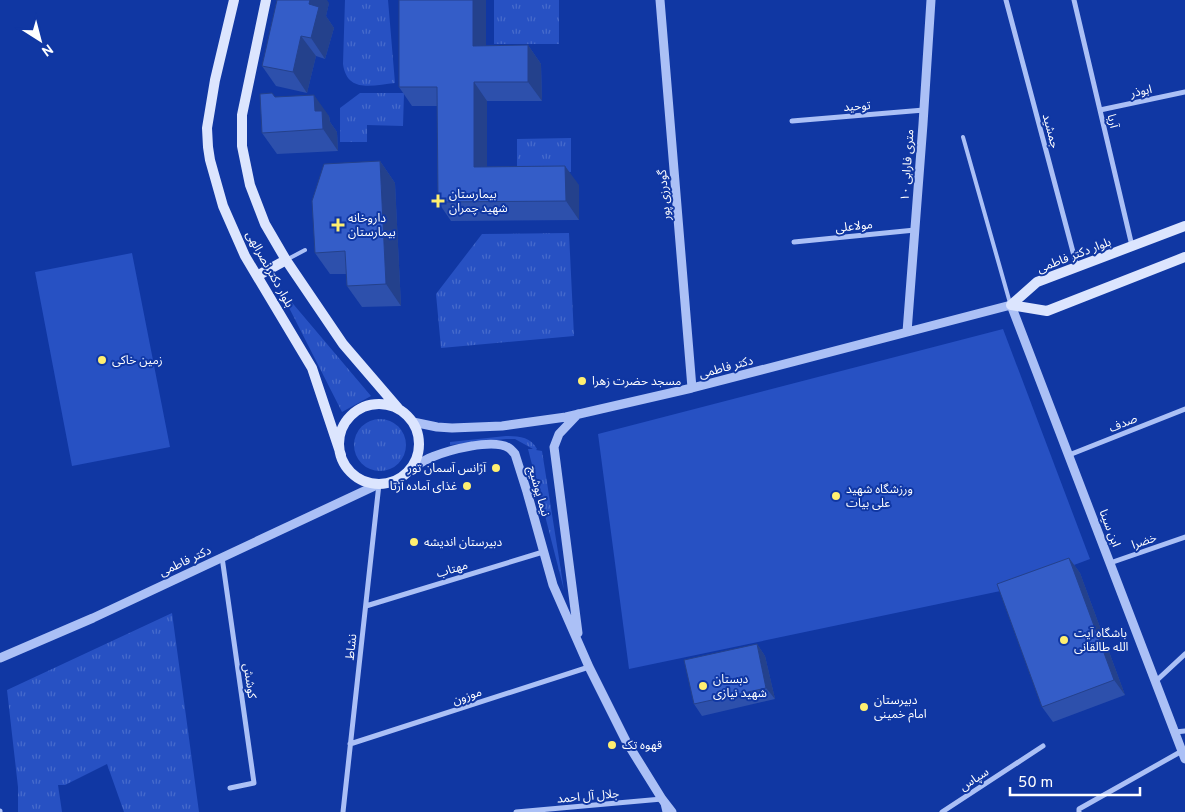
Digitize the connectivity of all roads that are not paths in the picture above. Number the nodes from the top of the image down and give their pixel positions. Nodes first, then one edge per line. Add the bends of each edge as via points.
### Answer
1 (234, 0) edge
2 (266, 0) edge
3 (660, 0) edge
4 (931, 0) edge
5 (1006, 0) edge
6 (1075, 0) edge
7 (1185, 92) edge
8 (924, 110) junction
9 (1100, 110) junction
10 (792, 120) dead end
11 (963, 136) dead end
12 (1185, 226) edge
13 (915, 230) junction
14 (794, 242) dead end
15 (1132, 246) junction
16 (304, 250) dead end
17 (1185, 257) edge
18 (286, 260) junction
19 (1077, 267) junction
20 (257, 276) junction
21 (1011, 305) junction
22 (907, 332) junction
23 (692, 388) junction
24 (398, 408) junction
25 (1185, 409) edge
26 (578, 414) junction
27 (413, 422) junction
28 (341, 455) junction
29 (1069, 456) junction
30 (408, 471) junction
31 (379, 484) junction
32 (1185, 537) edge
33 (543, 552) junction
34 (222, 557) junction
35 (1110, 563) junction
36 (366, 606) junction
37 (579, 643) junction
38 (1185, 654) edge
39 (0, 658) edge
40 (589, 667) junction
41 (1155, 682) junction
42 (1185, 731) edge
43 (1175, 732) junction
44 (350, 744) junction
45 (1043, 746) dead end
46 (1184, 755) edge
47 (230, 788) dead end
48 (662, 799) junction
49 (343, 812) edge
50 (516, 812) edge
51 (665, 812) edge
52 (672, 812) edge
53 (942, 812) edge
54 (1079, 812) edge

1 - 20 main road, بلوار دکتر نصرالهی via 215,80 207,128 208,147 223,206
2 - 18 main road, بلوار دکتر نصرالهی via 242,115 242,146 250,185 265,224
3 - 23 street, گودرزی پور
4 - 8 street, ۱۰ متری فارابی
5 - 19 street, جمشید
6 - 9 street, آریا
7 - 9 street, ابوذر
8 - 10 street, توحید
8 - 13 street, ۱۰ متری فارابی
9 - 15 street, آریا
11 - 21 lane
12 - 15 main road, بلوار دکتر فاطمی
13 - 14 street, مولاعلی
13 - 22 street, ۱۰ متری فارابی
15 - 19 main road, بلوار دکتر فاطمی
16 - 18 lane
17 - 21 main road via 1047,311
18 - 20 main road
18 - 24 main road, بلوار دکتر نصرالهی via 343,344
19 - 21 main road, بلوار دکتر فاطمی via 1038,282
20 - 28 main road, بلوار دکتر نصرالهی via 312,368
21 - 22 street, دکتر فاطمی
21 - 29 street, ابن سینا
22 - 23 street, دکتر فاطمی
23 - 26 street, دکتر فاطمی
24 - 27 main road
24 - 28 main road via 368,405 350,416 340,435
25 - 29 street, صدف
26 - 27 street, دکتر فاطمی via 502,426 452,428
26 - 37 street, نیما یوشیج via 559,434 554,447
27 - 30 main road via 420,442
28 - 31 main road via 345,465 360,479
29 - 35 street, ابن سینا
30 - 31 main road via 395,480
30 - 33 street, نیما یوشیج via 430,457 451,450 493,444 511,449
31 - 34 street, دکتر فاطمی
31 - 36 street, نشاط
32 - 35 street, خضرا
33 - 36 street, مهتاب
33 - 37 street, نیما یوشیج via 553,585
34 - 39 street, دکتر فاطمی
34 - 47 street, کوشش via 254,783
35 - 41 street, ابن سینا
36 - 44 street, نشاط
37 - 40 street, نیما یوشیج
38 - 41 street
40 - 44 street, موزون
40 - 48 street, نیما یوشیج via 626,741
41 - 43 street, ابن سینا
42 - 43 street
43 - 46 street, ابن سینا
44 - 49 street, نشاط
45 - 53 street, سپاس
46 - 54 street
48 - 50 street, جلال آل احمد
48 - 51 street
48 - 52 street, نیما یوشیج

